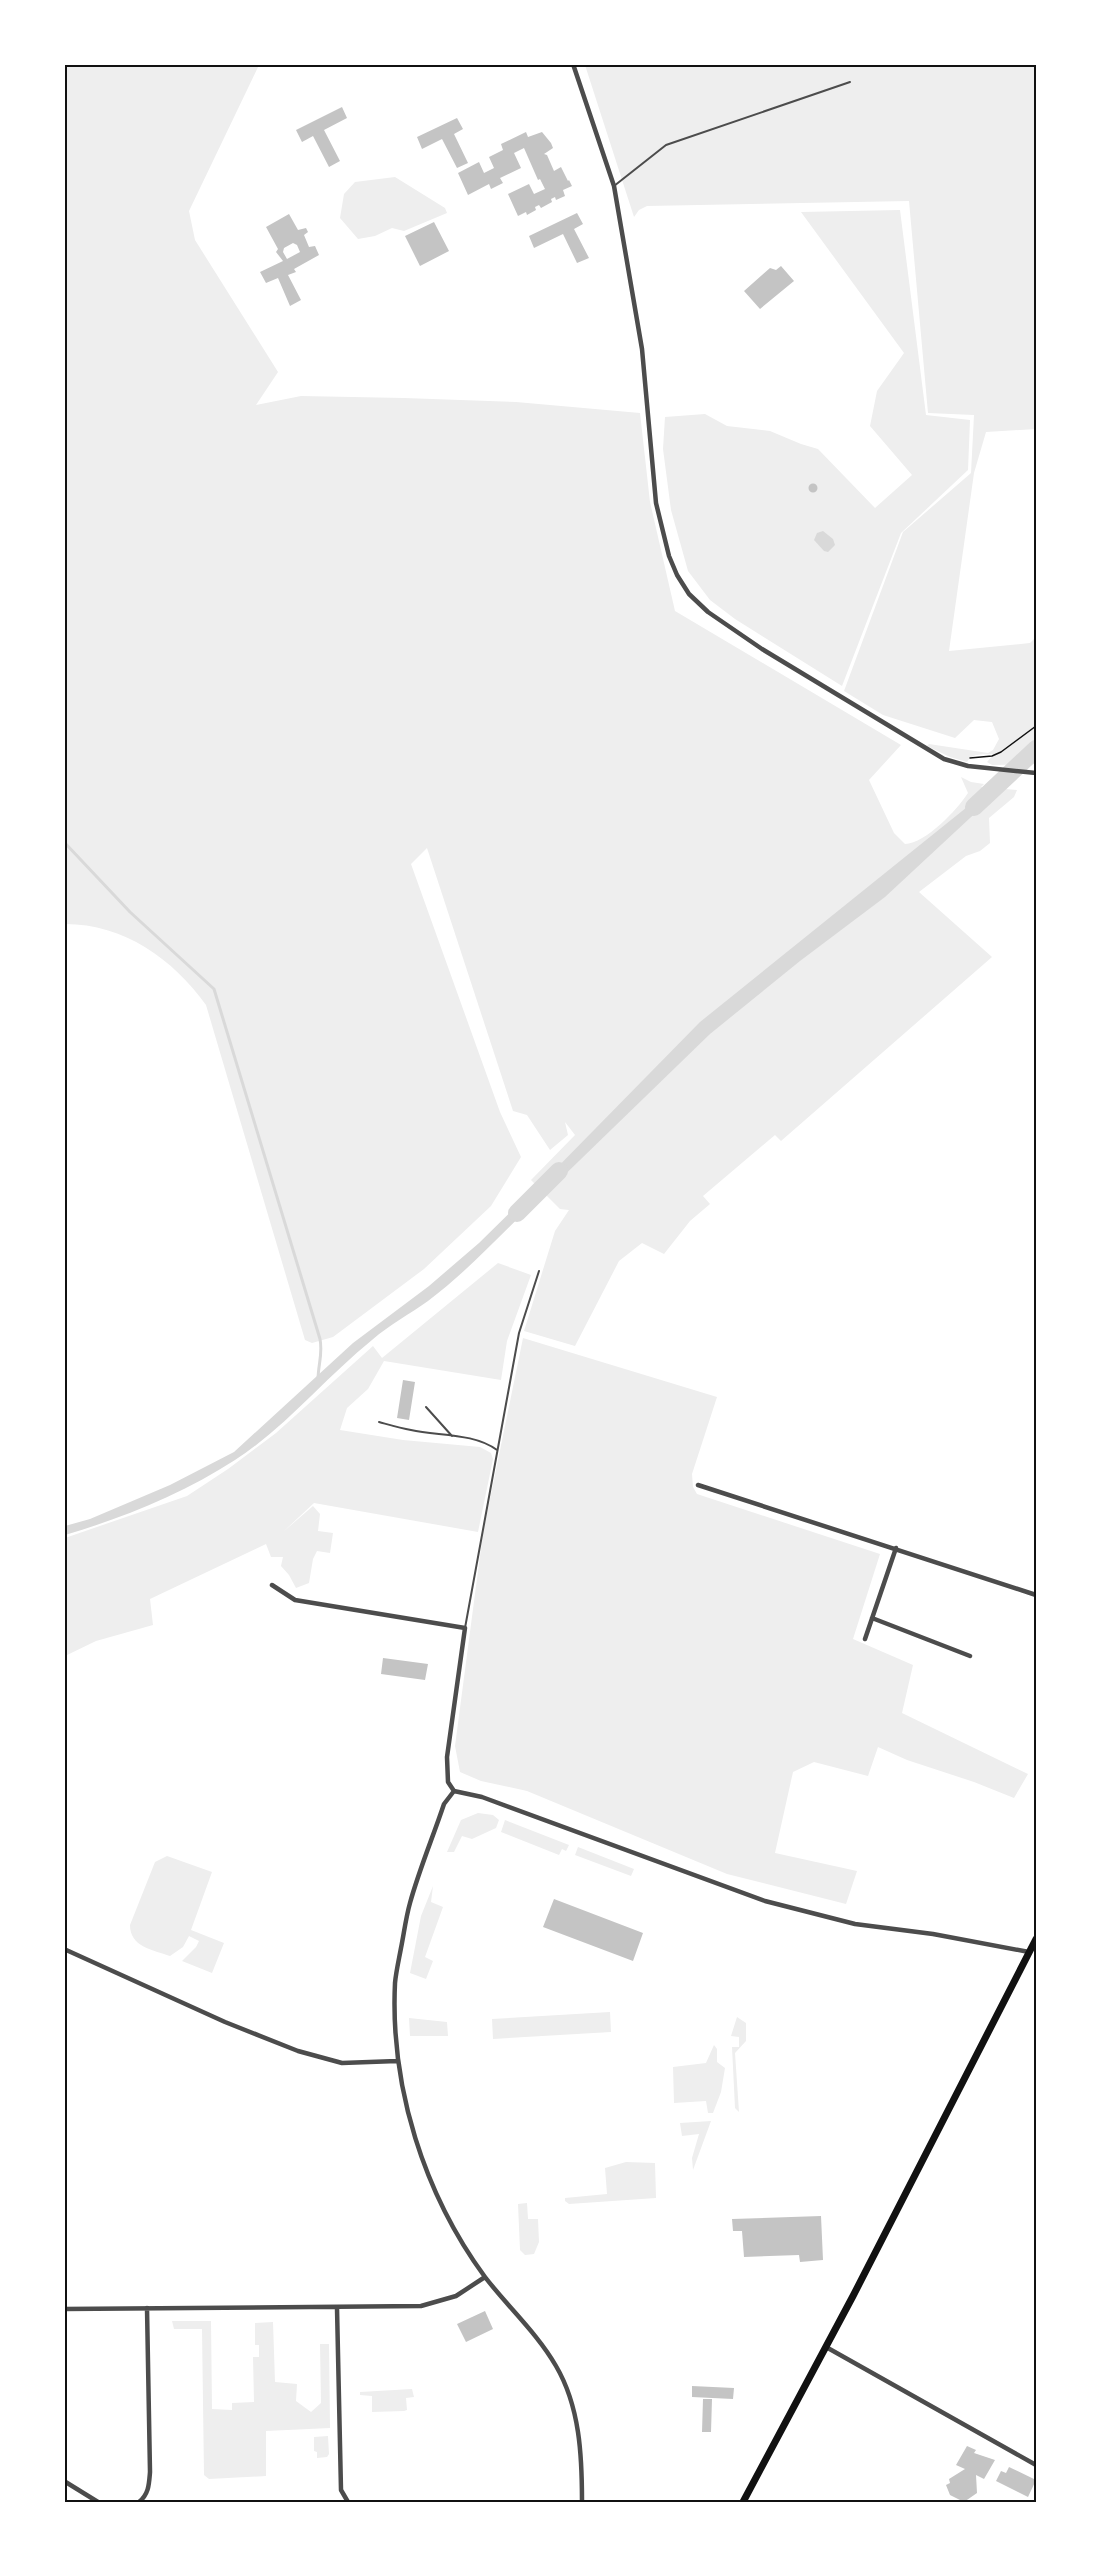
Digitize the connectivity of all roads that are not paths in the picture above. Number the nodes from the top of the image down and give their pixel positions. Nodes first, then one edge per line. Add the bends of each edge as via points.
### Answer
1 (573, 64) edge
2 (850, 82) dead end
3 (614, 186) junction
4 (1035, 773) edge
5 (538, 1270) dead end
6 (426, 1407) dead end
7 (379, 1422) dead end
8 (452, 1436) junction
9 (497, 1450) junction
10 (698, 1485) dead end
11 (896, 1548) junction
12 (272, 1585) dead end
13 (1036, 1595) edge
14 (872, 1618) junction
15 (465, 1628) junction
16 (865, 1639) dead end
17 (970, 1656) dead end
18 (454, 1791) junction
19 (1036, 1939) edge
20 (64, 1949) edge
21 (1029, 1952) junction
22 (397, 2061) junction
23 (485, 2277) junction
24 (147, 2308) junction
25 (337, 2308) junction
26 (64, 2309) edge
27 (826, 2347) junction
28 (1036, 2465) edge
29 (64, 2481) edge
30 (98, 2502) edge
31 (139, 2502) edge
32 (348, 2502) edge
33 (582, 2502) edge
34 (743, 2502) edge

1 - 3 street
2 - 3 lane via 666,145
3 - 4 street via 642,349 656,502 669,556 689,594 762,649 944,759 968,766
5 - 9 lane via 519,1333
6 - 8 lane
7 - 8 lane
8 - 9 lane via 482,1442
9 - 15 lane
10 - 11 street
11 - 13 street
11 - 14 street
12 - 15 street via 295,1600
14 - 16 street
14 - 17 street
15 - 18 street via 447,1757 448,1782
18 - 21 street via 482,1797 765,1901 855,1924
18 - 22 street via 444,1804 410,1904 395,1982
19 - 21 main road
20 - 22 street via 298,2051 342,2062
21 - 27 main road
22 - 23 street via 426,2169 456,2232
23 - 25 street via 456,2296 421,2306
23 - 33 street via 556,2367 582,2450
24 - 25 street
24 - 26 street
24 - 31 street via 150,2472 148,2489
25 - 32 street via 341,2490
27 - 28 street
27 - 34 main road
29 - 30 street

